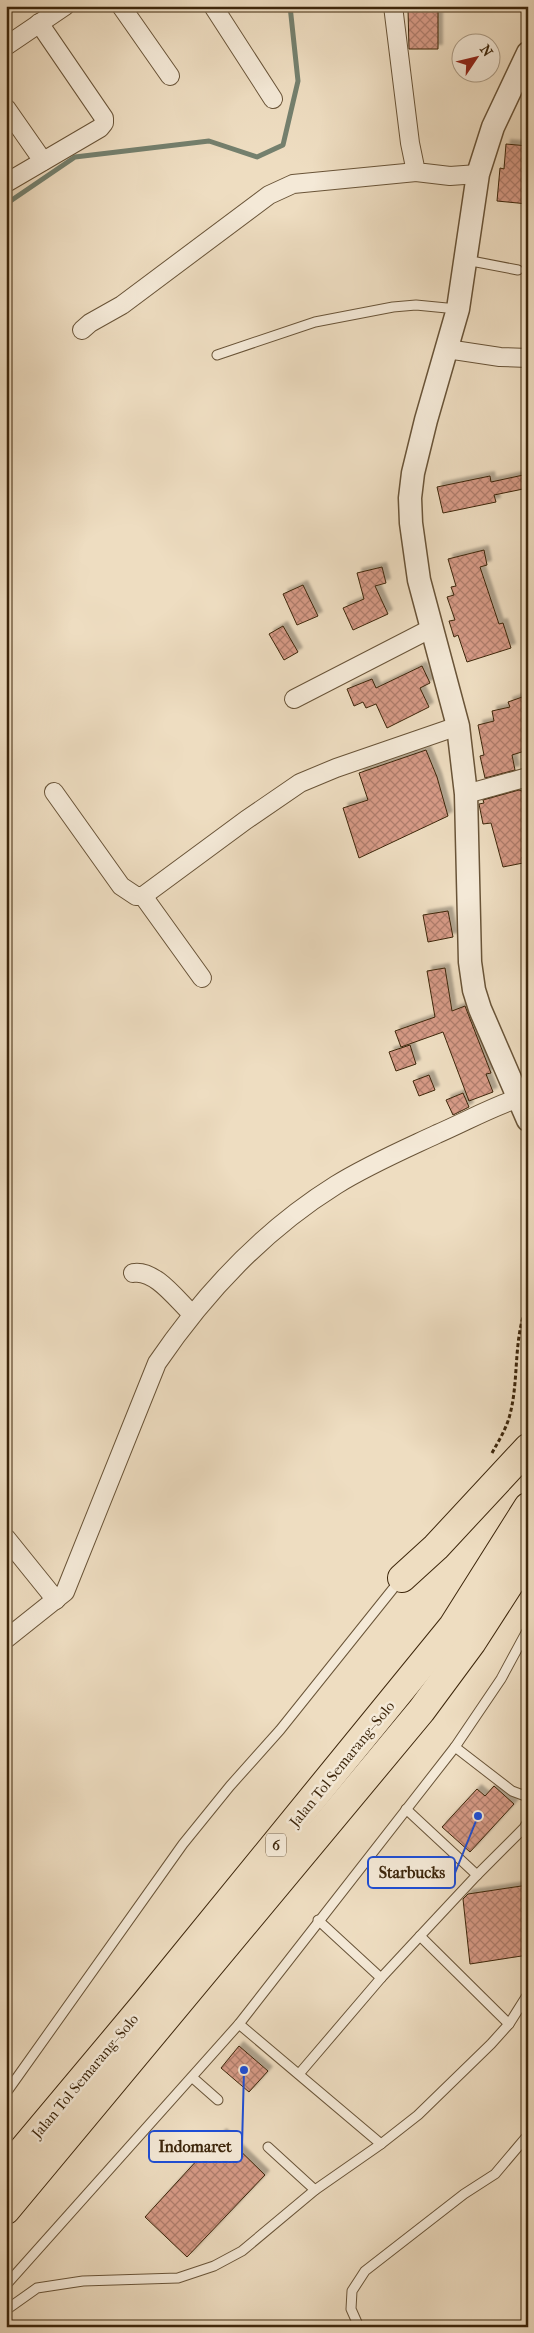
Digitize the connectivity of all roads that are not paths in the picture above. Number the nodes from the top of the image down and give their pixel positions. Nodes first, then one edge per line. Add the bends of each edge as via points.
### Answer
1 (65, 6) edge
2 (121, 6) edge
3 (213, 6) edge
4 (393, 6) edge
5 (40, 23) junction
6 (6, 46) edge
7 (528, 53) edge
8 (170, 76) dead end
9 (273, 99) dead end
10 (6, 108) edge
11 (43, 161) junction
12 (416, 172) junction
13 (478, 174) junction
14 (6, 183) edge
15 (466, 260) junction
16 (518, 270) dead end
17 (458, 309) junction
18 (82, 330) dead end
19 (447, 349) junction
20 (217, 355) dead end
21 (528, 358) edge
22 (432, 628) junction
23 (294, 699) dead end
24 (458, 726) junction
25 (528, 777) edge
26 (54, 792) dead end
27 (466, 794) junction
28 (143, 896) junction
29 (202, 978) dead end
30 (523, 1097) edge
31 (528, 1120) edge
32 (133, 1273) dead end
33 (192, 1314) junction
34 (528, 1448) edge
35 (528, 1507) edge
36 (6, 1538) edge
37 (528, 1555) edge
38 (402, 1578) joint
39 (56, 1600) junction
40 (528, 1629) edge
41 (6, 1639) edge
42 (455, 1747) junction
43 (528, 1797) edge
44 (406, 1809) junction
45 (528, 1821) edge
46 (477, 1875) junction
47 (318, 1920) junction
48 (420, 1936) junction
49 (381, 1978) junction
50 (528, 1994) edge
51 (239, 2024) junction
52 (509, 2024) junction
53 (299, 2074) junction
54 (192, 2078) junction
55 (6, 2093) edge
56 (218, 2100) dead end
57 (528, 2135) edge
58 (381, 2144) junction
59 (268, 2147) dead end
60 (6, 2170) edge
61 (315, 2190) junction
62 (6, 2210) edge
63 (6, 2285) edge
64 (6, 2310) edge
65 (359, 2327) edge

1 - 5 street
2 - 8 street
3 - 9 street
4 - 12 street
5 - 6 street
5 - 11 street via 104,118 100,128
7 - 13 street via 493,127
10 - 11 street
11 - 14 street
12 - 13 street via 450,176
12 - 18 street via 293,184 280,189 122,305
13 - 15 street
15 - 16 lane
15 - 17 street
17 - 19 street
17 - 20 lane via 416,305 393,307 315,322
19 - 21 street
19 - 22 street via 413,473 410,498 414,555
22 - 23 street
22 - 24 street
24 - 27 street
24 - 28 street via 300,783
25 - 27 street
26 - 28 street via 121,886 136,896
27 - 30 street via 468,922 474,990
28 - 29 street
30 - 31 street
30 - 33 street via 337,1184 271,1234
32 - 33 street via 141,1271 152,1276
33 - 39 street via 157,1363 66,1592
34 - 38 highway via 436,1547
35 - 60 highway, Jalan Tol Semarang–Solo / 6 via 447,1633 152,1997
36 - 39 street
37 - 62 highway, Jalan Tol Semarang–Solo / 6 via 472,1642 421,1711
38 - 55 lane via 183,1844
39 - 41 street
40 - 42 lane via 501,1678
42 - 43 lane via 506,1787
42 - 44 lane
44 - 46 lane
44 - 47 lane
45 - 46 lane
46 - 48 lane
47 - 49 lane
47 - 51 lane
48 - 49 lane
48 - 52 lane
49 - 53 lane
50 - 52 lane
51 - 53 lane
51 - 54 lane
52 - 58 lane via 418,2114
53 - 58 lane
54 - 56 lane
54 - 63 lane
57 - 65 lane via 495,2174 464,2194 365,2271 352,2292 351,2309
58 - 61 lane
59 - 61 lane
61 - 64 lane via 242,2251 214,2266 178,2278 83,2281 37,2288

